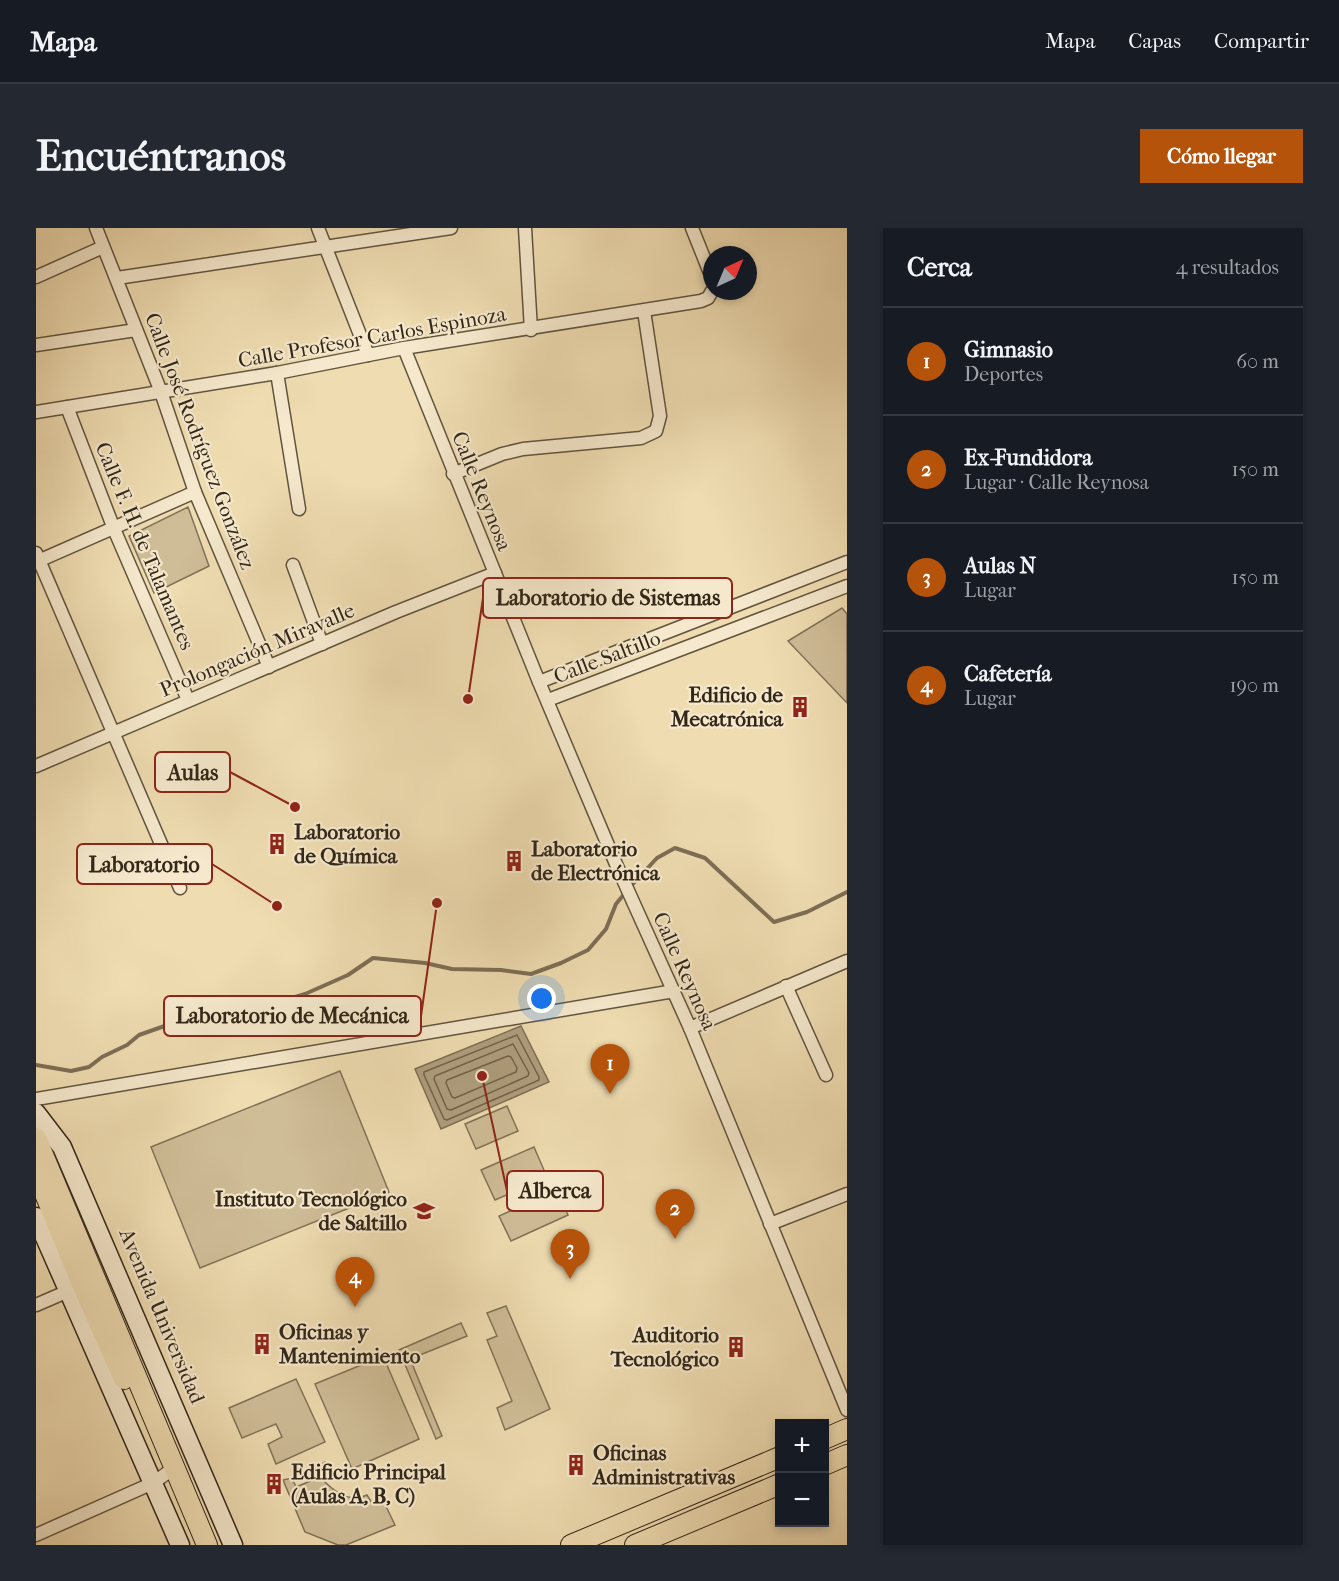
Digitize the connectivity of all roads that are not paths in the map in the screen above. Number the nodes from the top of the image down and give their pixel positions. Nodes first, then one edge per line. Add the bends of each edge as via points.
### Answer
1 (96, 228) edge
2 (318, 228) edge
3 (451, 228) edge
4 (525, 228) edge
5 (693, 228) edge
6 (103, 247) junction
7 (326, 247) junction
8 (703, 254) edge
9 (36, 277) edge
10 (117, 278) junction
11 (703, 299) edge
12 (644, 311) junction
13 (136, 330) junction
14 (531, 330) junction
15 (36, 345) edge
16 (404, 348) junction
17 (368, 355) junction
18 (277, 373) junction
19 (161, 392) junction
20 (67, 407) junction
21 (36, 412) edge
22 (453, 474) junction
23 (195, 492) junction
24 (299, 509) dead end
25 (114, 529) junction
26 (37, 559) edge
27 (847, 562) edge
28 (293, 565) dead end
29 (495, 573) junction
30 (847, 586) edge
31 (322, 644) junction
32 (269, 667) junction
33 (539, 682) junction
34 (188, 700) junction
35 (548, 700) junction
36 (114, 733) junction
37 (36, 766) edge
38 (180, 888) dead end
39 (847, 961) edge
40 (786, 986) junction
41 (674, 991) junction
42 (690, 1028) junction
43 (826, 1075) dead end
44 (36, 1099) edge
45 (36, 1113) edge
46 (36, 1137) edge
47 (36, 1172) edge
48 (847, 1194) edge
49 (36, 1217) edge
50 (770, 1224) junction
51 (82, 1284) junction
52 (36, 1305) edge
53 (847, 1410) edge
54 (847, 1429) edge
55 (829, 1436) edge
56 (847, 1455) edge
57 (775, 1459) edge
58 (829, 1463) edge
59 (164, 1476) junction
60 (775, 1486) edge
61 (36, 1535) edge
62 (643, 1543) edge
63 (180, 1545) edge
64 (195, 1545) edge
65 (207, 1545) edge
66 (233, 1545) edge
67 (571, 1545) edge

1 - 6 street, Calle José Rodríguez González
2 - 7 street
3 - 7 street
4 - 14 street
5 - 8 street
6 - 9 street
6 - 10 street, Calle José Rodríguez González
7 - 10 street
7 - 17 street
10 - 13 street, Calle José Rodríguez González
11 - 12 street, Calle Profesor Carlos Espinoza
12 - 14 street, Calle Profesor Carlos Espinoza
12 - 22 street via 660,416 656,431 641,438 523,449
13 - 15 street
13 - 19 street, Calle José Rodríguez González
14 - 16 street, Calle Profesor Carlos Espinoza
16 - 17 street, Calle Profesor Carlos Espinoza
16 - 22 street, Calle Reynosa
17 - 18 street, Calle Profesor Carlos Espinoza
18 - 19 street, Calle Profesor Carlos Espinoza
18 - 24 street
19 - 20 street, Calle Profesor Carlos Espinoza
19 - 23 street, Calle José Rodríguez González
20 - 21 street, Calle Profesor Carlos Espinoza
20 - 25 street, Calle F. H. de Talamantes
22 - 29 street, Calle Reynosa
23 - 25 street
23 - 32 street, Calle José Rodríguez González
25 - 26 street
25 - 34 street, Calle F. H. de Talamantes
26 - 36 street
27 - 33 street, Calle Saltillo
28 - 31 street
29 - 31 street, Prolongación Miravalle
29 - 33 street, Calle Reynosa
30 - 35 street, Calle Saltillo
31 - 32 street, Prolongación Miravalle
32 - 34 street, Prolongación Miravalle
33 - 35 street, Calle Reynosa
34 - 36 street, Prolongación Miravalle
35 - 41 street, Calle Reynosa
36 - 37 street, Prolongación Miravalle
36 - 38 street
39 - 40 street
40 - 42 street
40 - 43 street
41 - 42 street, Calle Reynosa
41 - 44 street
42 - 50 street, Calle Reynosa
45 - 66 street, Avenida Universidad via 62,1147
46 - 51 main road
47 - 51 main road
48 - 50 street
49 - 51 street
50 - 53 street, Calle Reynosa
51 - 52 street
51 - 59 main road
54 - 55 main road
56 - 58 main road
57 - 67 main road
59 - 61 street
59 - 63 street
59 - 64 main road
59 - 65 main road
60 - 62 main road

